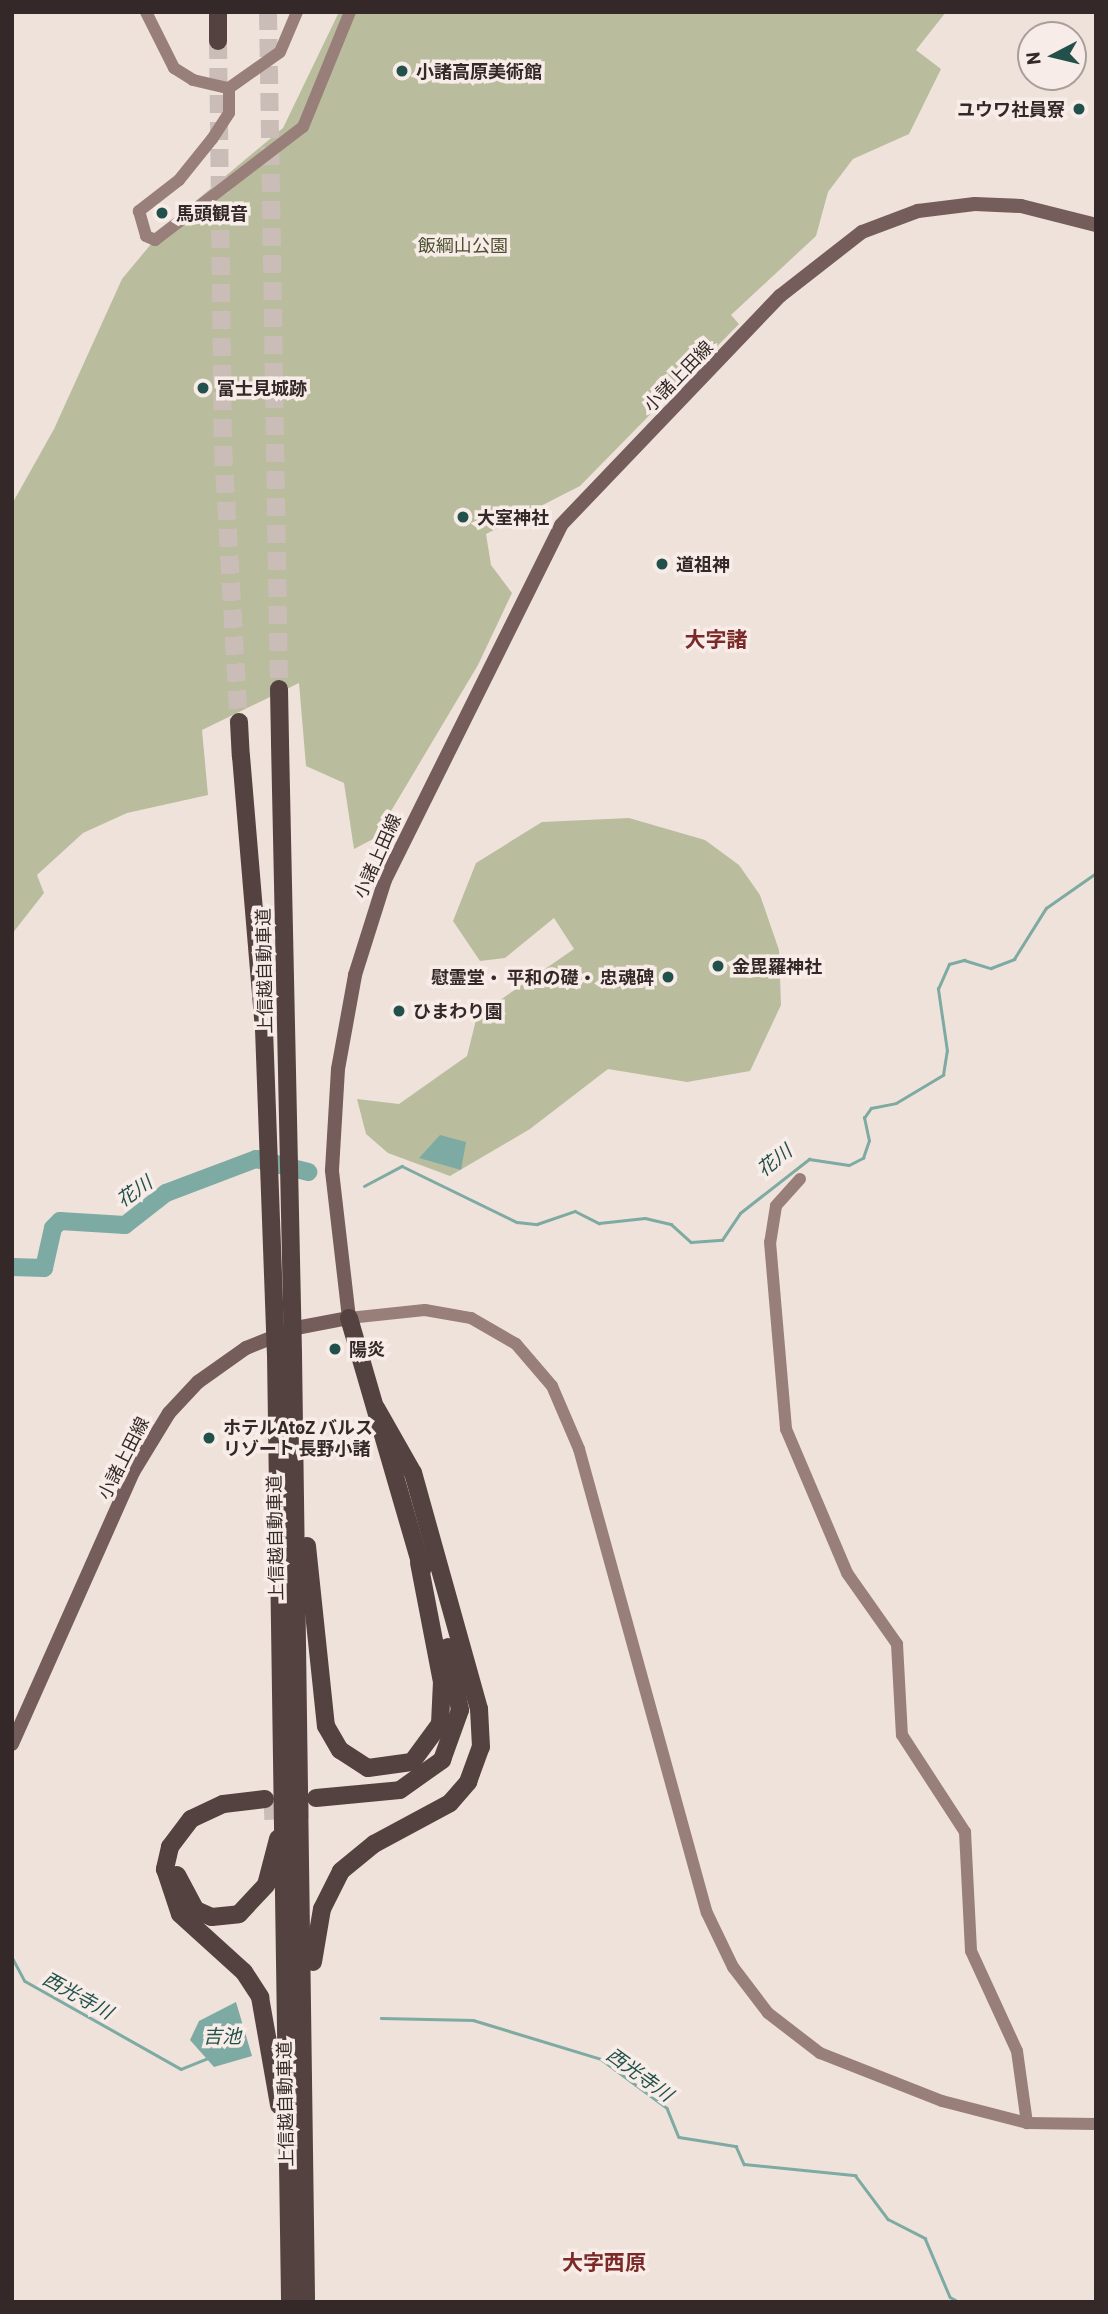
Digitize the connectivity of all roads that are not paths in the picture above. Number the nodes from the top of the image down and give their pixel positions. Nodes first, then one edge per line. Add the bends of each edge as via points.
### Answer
1 (146, 12) edge
2 (218, 12) edge
3 (297, 12) edge
4 (350, 12) edge
5 (218, 41) tunnel mouth
6 (229, 88) junction
7 (1096, 225) edge
8 (279, 689) tunnel mouth
9 (239, 722) tunnel mouth
10 (800, 1179) dead end
11 (349, 1318) junction
12 (284, 1354) junction
13 (294, 1400) junction
14 (376, 1408) junction
15 (419, 1562) junction
16 (281, 1611) junction
17 (466, 1666) junction
18 (12, 1744) edge
19 (1027, 2123) junction
20 (1096, 2124) edge
21 (307, 2207) junction
22 (290, 2276) junction
23 (290, 2302) edge
24 (306, 2302) edge

1 - 6 street via 174,68 193,80
2 - 5 highway
3 - 6 street via 280,52
4 - 6 street via 303,127 155,240 146,236 139,211 179,180 212,139 229,113
7 - 11 main road, 小諸上田線 via 1021,206 975,204 918,211 862,232 780,296 550,540 385,880 355,975 338,1069 332,1170
8 - 12 highway, 上信越自動車道, bridge
9 - 12 highway, 上信越自動車道, bridge
10 - 19 street via 776,1206 770,1242 786,1429 847,1573 897,1644 902,1735 965,1832 971,1951 1017,2050
11 - 14 highway
11 - 18 main road, 小諸上田線 via 296,1328 246,1348 198,1382 169,1413 134,1472
11 - 19 street via 425,1310 471,1318 516,1344 552,1386 579,1449 707,1913 754,1998 796,2037 836,2061 942,2101
12 - 13 highway, 上信越自動車道
12 - 16 highway, 上信越自動車道
13 - 15 highway via 322,1711 340,1750 368,1768 412,1762 440,1724 442,1682
13 - 21 highway, 上信越自動車道
14 - 15 highway
14 - 17 highway via 412,1472
15 - 17 highway via 456,1675 455,1736 442,1760 412,1785 387,1794 316,1804 393,1804 442,1777 469,1727
16 - 22 highway, 上信越自動車道
16 - 22 highway via 279,1831 271,1872 255,1903 239,1914 212,1917 196,1910 178,1880 186,1843 210,1821 265,1805 223,1804 191,1819 170,1847 165,1869 180,1914 244,1972 265,2012 278,2089
17 - 21 highway via 482,1735 468,1782 439,1811 350,1861 322,1909 312,1973
19 - 20 street
21 - 24 highway, 上信越自動車道
22 - 23 highway, 上信越自動車道

